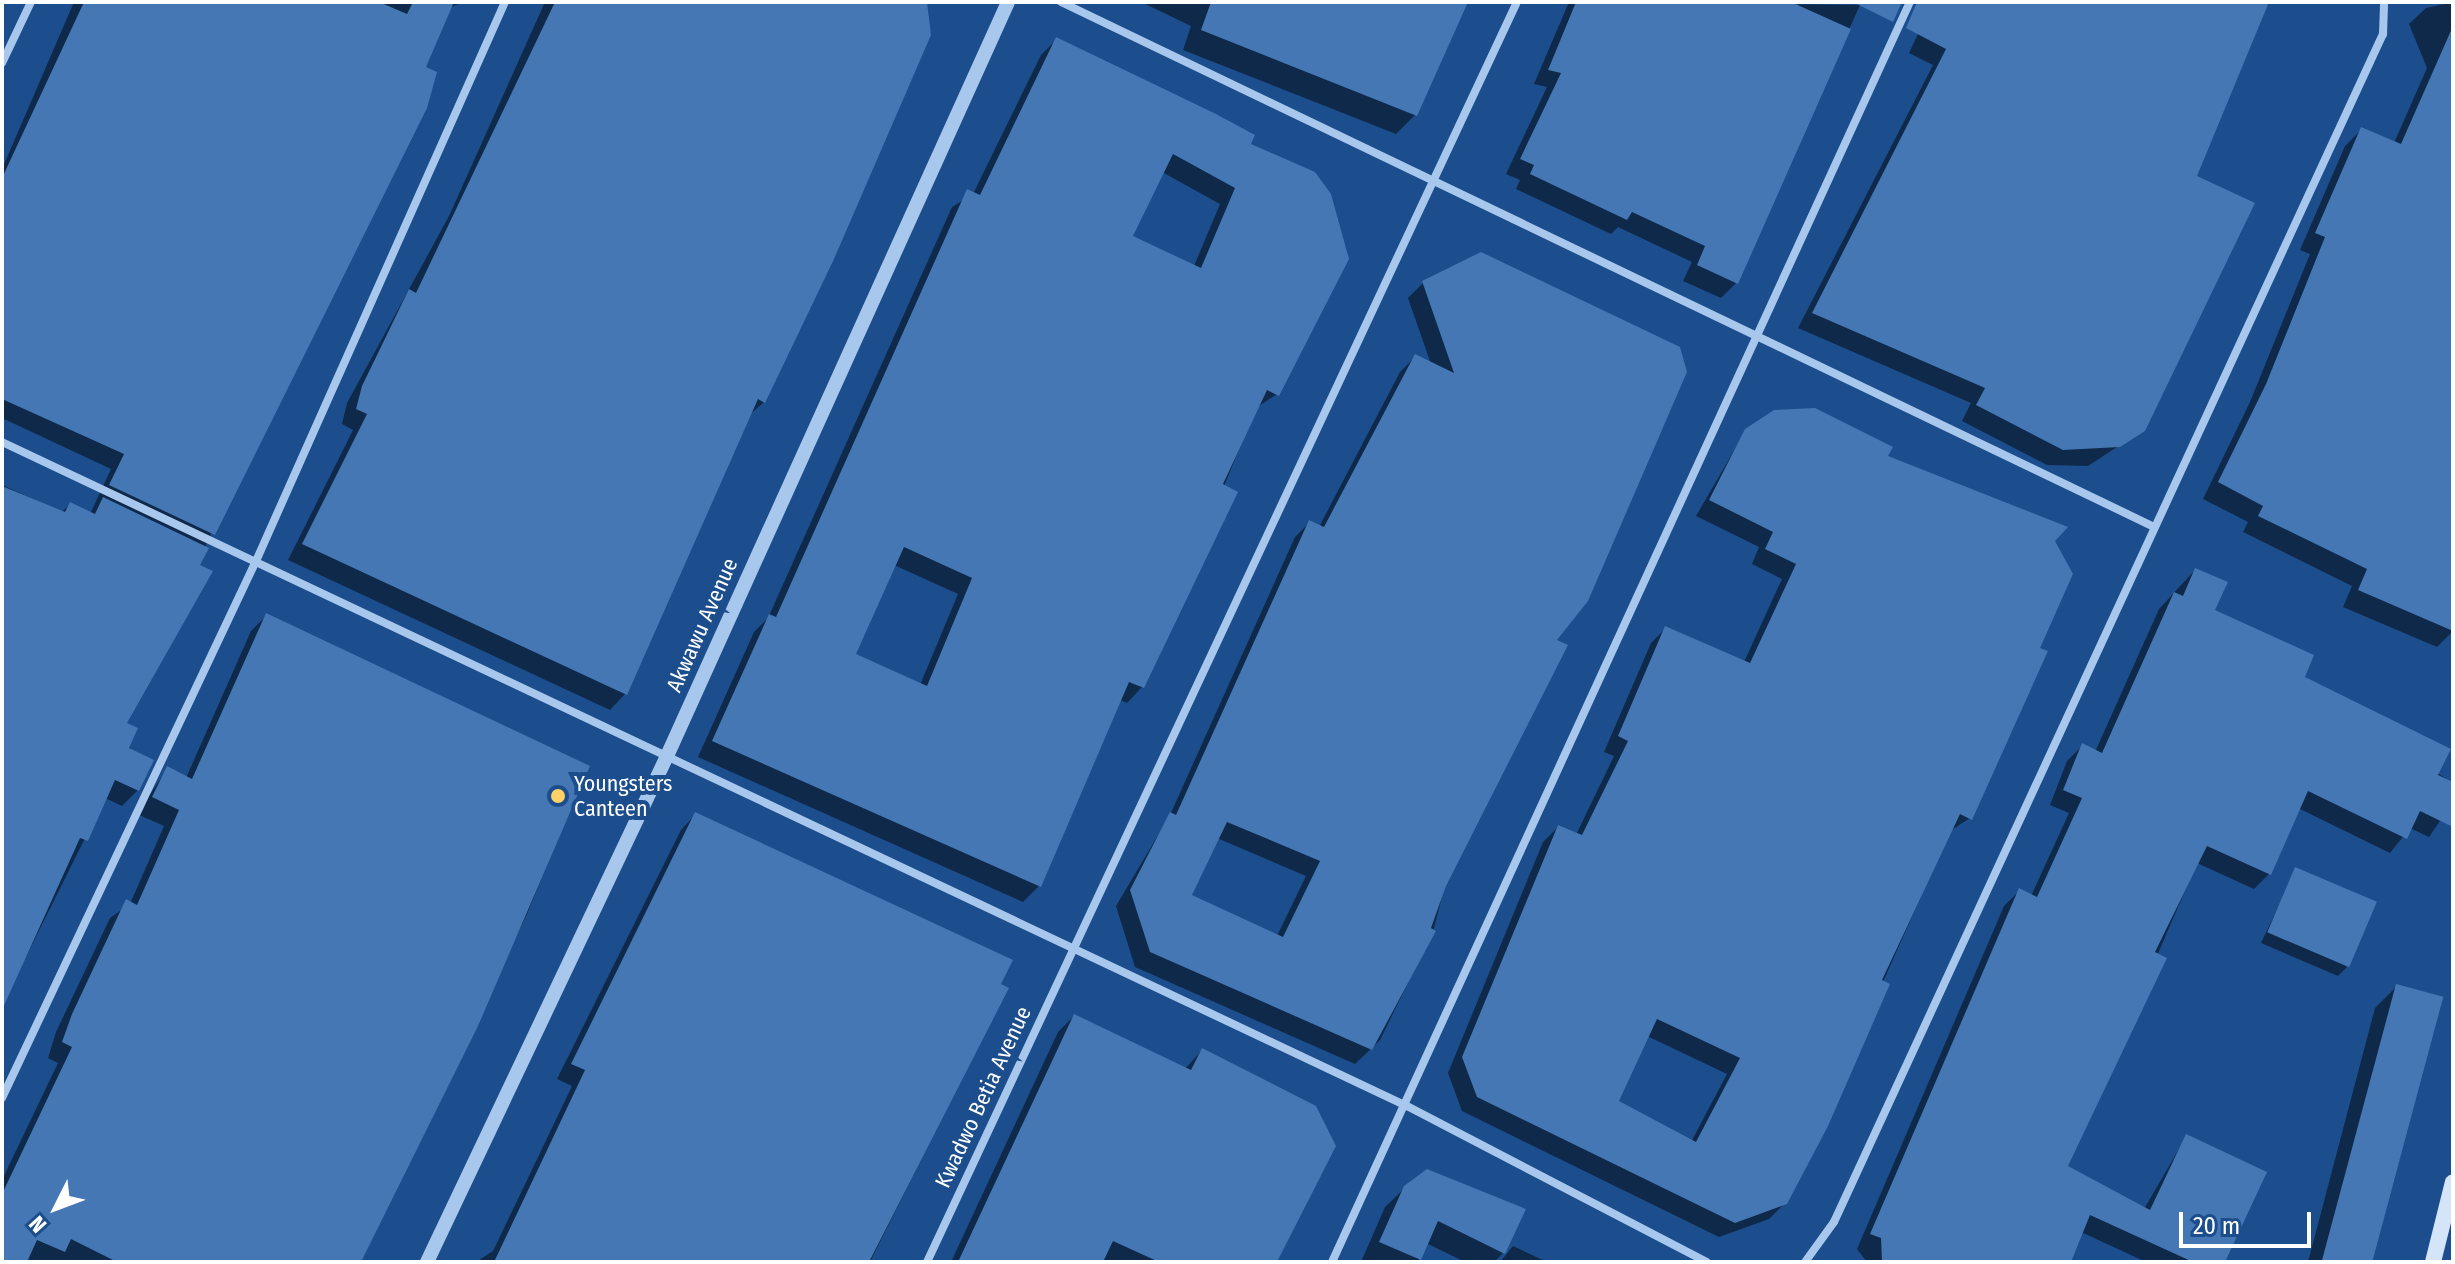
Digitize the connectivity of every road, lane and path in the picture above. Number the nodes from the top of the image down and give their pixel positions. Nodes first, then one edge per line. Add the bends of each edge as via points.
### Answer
1 (31, 2) edge
2 (505, 2) edge
3 (1008, 2) edge
4 (1061, 2) edge
5 (1517, 2) edge
6 (1910, 2) edge
7 (2384, 2) edge
8 (2, 63) edge
9 (1435, 180) junction
10 (1757, 332) junction
11 (2, 442) edge
12 (2152, 526) junction
13 (256, 561) junction
14 (667, 756) junction
15 (1071, 946) junction
16 (2, 1098) edge
17 (1407, 1106) junction
18 (2453, 1182) edge
19 (427, 1262) edge
20 (927, 1262) edge
21 (1332, 1262) edge
22 (1707, 1262) edge
23 (1805, 1262) edge
24 (2433, 1262) edge

1 - 8 street
2 - 13 street
3 - 14 street, Akwawu Avenue
4 - 9 street
5 - 9 street, Kwadwo Betia Avenue
6 - 10 street
7 - 12 street via 2383,34
9 - 10 street
9 - 15 street, Kwadwo Betia Avenue
10 - 12 street
10 - 17 street
11 - 13 street
12 - 23 street via 1834,1222
13 - 14 street
13 - 16 street
14 - 15 street
14 - 19 street, Akwawu Avenue
15 - 17 street
15 - 20 street, Kwadwo Betia Avenue
17 - 21 street
17 - 22 street
18 - 24 main road

